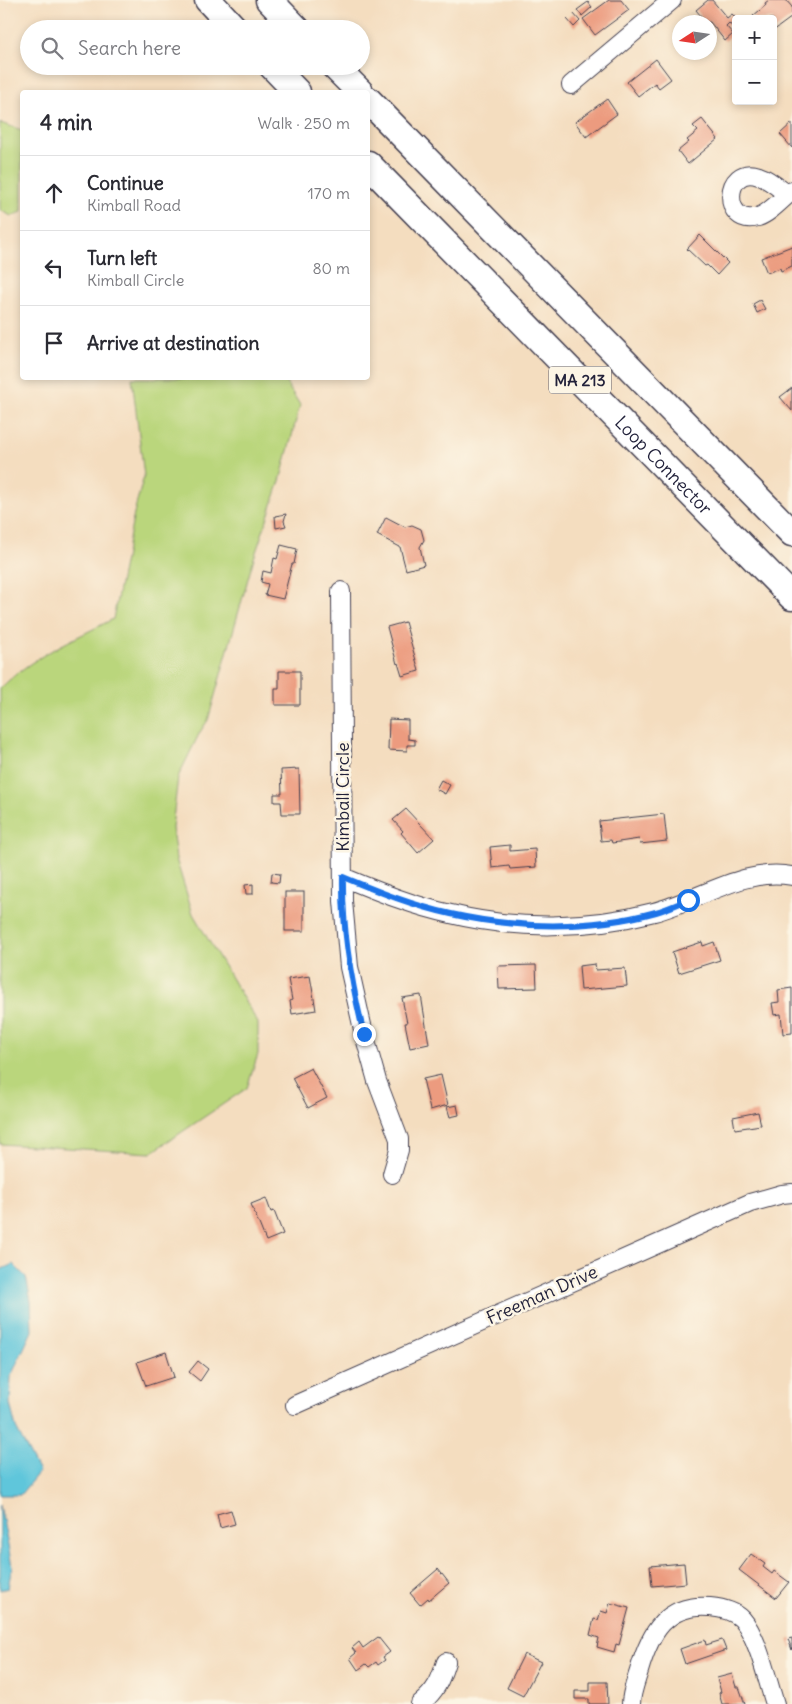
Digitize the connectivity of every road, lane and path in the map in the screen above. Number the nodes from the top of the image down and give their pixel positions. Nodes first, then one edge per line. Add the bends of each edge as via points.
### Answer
1 (208, 0) edge
2 (269, 0) edge
3 (672, 0) edge
4 (227, 20) edge
5 (288, 20) edge
6 (281, 75) edge
7 (343, 75) edge
8 (571, 85) dead end
9 (296, 90) edge
10 (358, 90) edge
11 (370, 102) edge
12 (370, 166) edge
13 (792, 533) edge
14 (341, 592) dead end
15 (792, 597) edge
16 (792, 876) edge
17 (343, 877) junction
18 (392, 1174) dead end
19 (792, 1193) edge
20 (295, 1405) dead end
21 (446, 1662) dead end
22 (420, 1704) edge
23 (631, 1704) edge
24 (775, 1704) edge

1 - 4 highway
2 - 5 highway
3 - 8 street
6 - 9 highway
7 - 10 highway
11 - 13 highway, MA 213
12 - 15 highway, Loop Connector / MA 213
14 - 17 street, Kimball Circle
16 - 17 street via 778,873 758,875 656,912 594,923 558,925 521,924 452,914 408,902
17 - 18 street, Kimball Circle via 345,932 355,999 375,1074 399,1139
19 - 20 street, Freeman Drive via 750,1203
21 - 22 street via 440,1682
23 - 24 street via 644,1652 663,1620 675,1612 709,1607 726,1610 740,1618 751,1632

